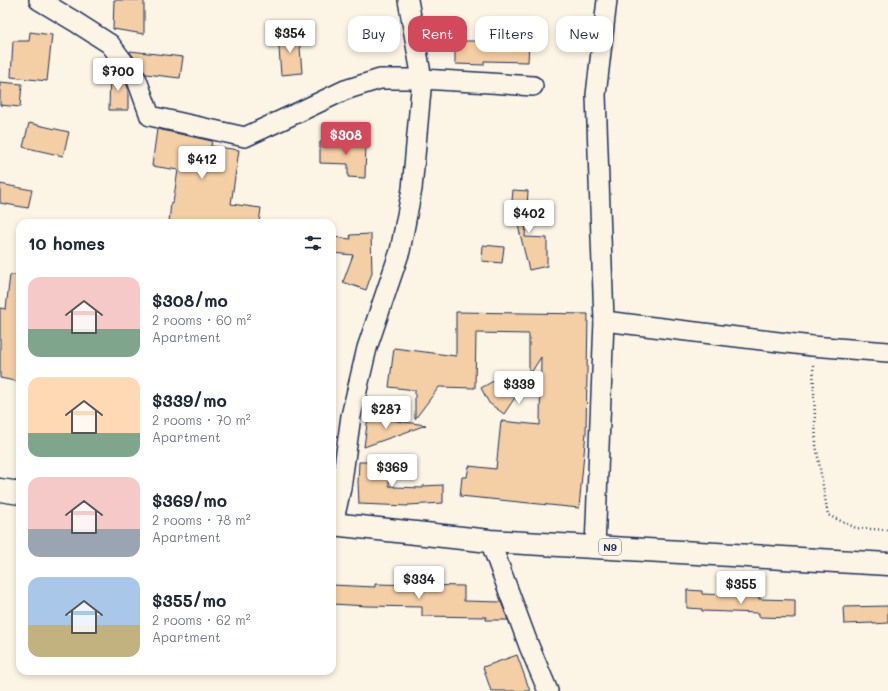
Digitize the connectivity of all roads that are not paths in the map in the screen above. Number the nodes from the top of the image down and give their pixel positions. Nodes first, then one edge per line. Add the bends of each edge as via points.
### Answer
1 (39, 0) edge
2 (408, 0) edge
3 (607, 0) edge
4 (422, 79) junction
5 (534, 86) dead end
6 (604, 321) junction
7 (888, 352) edge
8 (0, 490) edge
9 (16, 492) edge
10 (336, 508) edge
11 (336, 524) edge
12 (490, 541) junction
13 (595, 547) junction
14 (888, 564) edge
15 (548, 691) edge

1 - 4 street via 110,44 137,80 150,116 245,136 345,90 380,79
2 - 4 street
3 - 6 street via 596,95
4 - 5 street
4 - 10 street via 412,189 400,252 366,355 351,416
6 - 7 street via 812,346
6 - 13 street
8 - 9 highway
11 - 12 highway, N9
12 - 13 highway, N9
12 - 15 street
13 - 14 highway, N9

